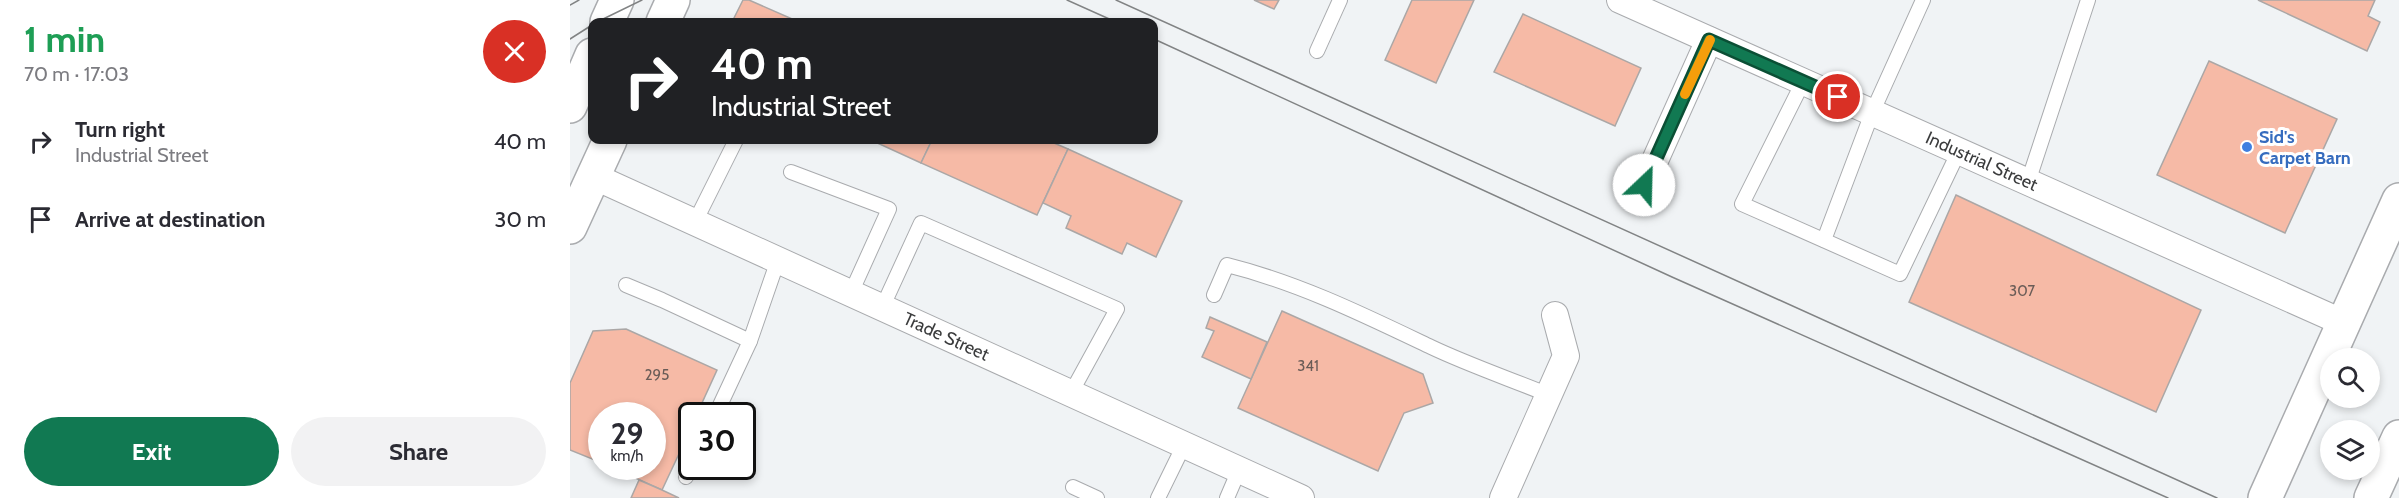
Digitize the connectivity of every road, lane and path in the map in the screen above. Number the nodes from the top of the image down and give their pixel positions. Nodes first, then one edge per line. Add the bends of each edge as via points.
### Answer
1 (617, 0) edge
2 (673, 0) edge
3 (1340, 0) edge
4 (1620, 0) edge
5 (1923, 0) edge
6 (2088, 0) edge
7 (609, 18) edge
8 (665, 18) edge
9 (1709, 40) junction
10 (1317, 51) dead end
11 (588, 64) edge
12 (1803, 82) junction
13 (570, 106) edge
14 (1872, 113) junction
15 (608, 144) edge
16 (734, 144) edge
17 (1959, 152) junction
18 (791, 172) dead end
19 (593, 176) junction
20 (2028, 182) junction
21 (1644, 185) dead end
22 (2399, 200) edge
23 (695, 222) junction
24 (570, 227) edge
25 (1824, 240) junction
26 (778, 260) junction
27 (626, 285) dead end
28 (851, 293) junction
29 (1214, 295) dead end
30 (882, 308) junction
31 (1556, 315) dead end
32 (2344, 323) junction
33 (750, 341) junction
34 (1071, 393) junction
35 (1550, 395) junction
36 (722, 402) edge
37 (2399, 437) edge
38 (1184, 445) junction
39 (1239, 470) junction
40 (1073, 487) dead end
41 (1097, 498) edge
42 (1158, 498) edge
43 (1227, 498) edge
44 (1301, 498) edge
45 (1503, 498) edge
46 (2265, 498) edge
47 (2371, 498) edge

1 - 7 main road
2 - 8 main road
3 - 10 lane
4 - 9 street, Industrial Street
5 - 14 lane
6 - 20 lane
9 - 12 street, Industrial Street
9 - 21 street
11 - 13 main road
12 - 14 street, Industrial Street
12 - 25 lane via 1742,204
14 - 17 street, Industrial Street
14 - 25 lane
15 - 19 main road
16 - 23 lane
17 - 20 street, Industrial Street
17 - 25 lane via 1900,274
18 - 28 lane via 889,209
19 - 23 street, Trade Street
19 - 24 main road
20 - 32 street, Industrial Street
22 - 32 main road
23 - 26 street, Trade Street
26 - 28 street, Trade Street
26 - 33 lane
27 - 33 lane
28 - 30 street, Trade Street
29 - 35 lane via 1227,265 1262,273
30 - 34 street, Trade Street
30 - 34 lane via 921,223 1117,309
31 - 35 street via 1566,356
32 - 46 main road
33 - 36 lane
34 - 38 street, Trade Street
35 - 45 street
37 - 47 main road
38 - 39 street, Trade Street
38 - 42 lane
39 - 43 lane
39 - 44 street, Trade Street
40 - 41 lane

